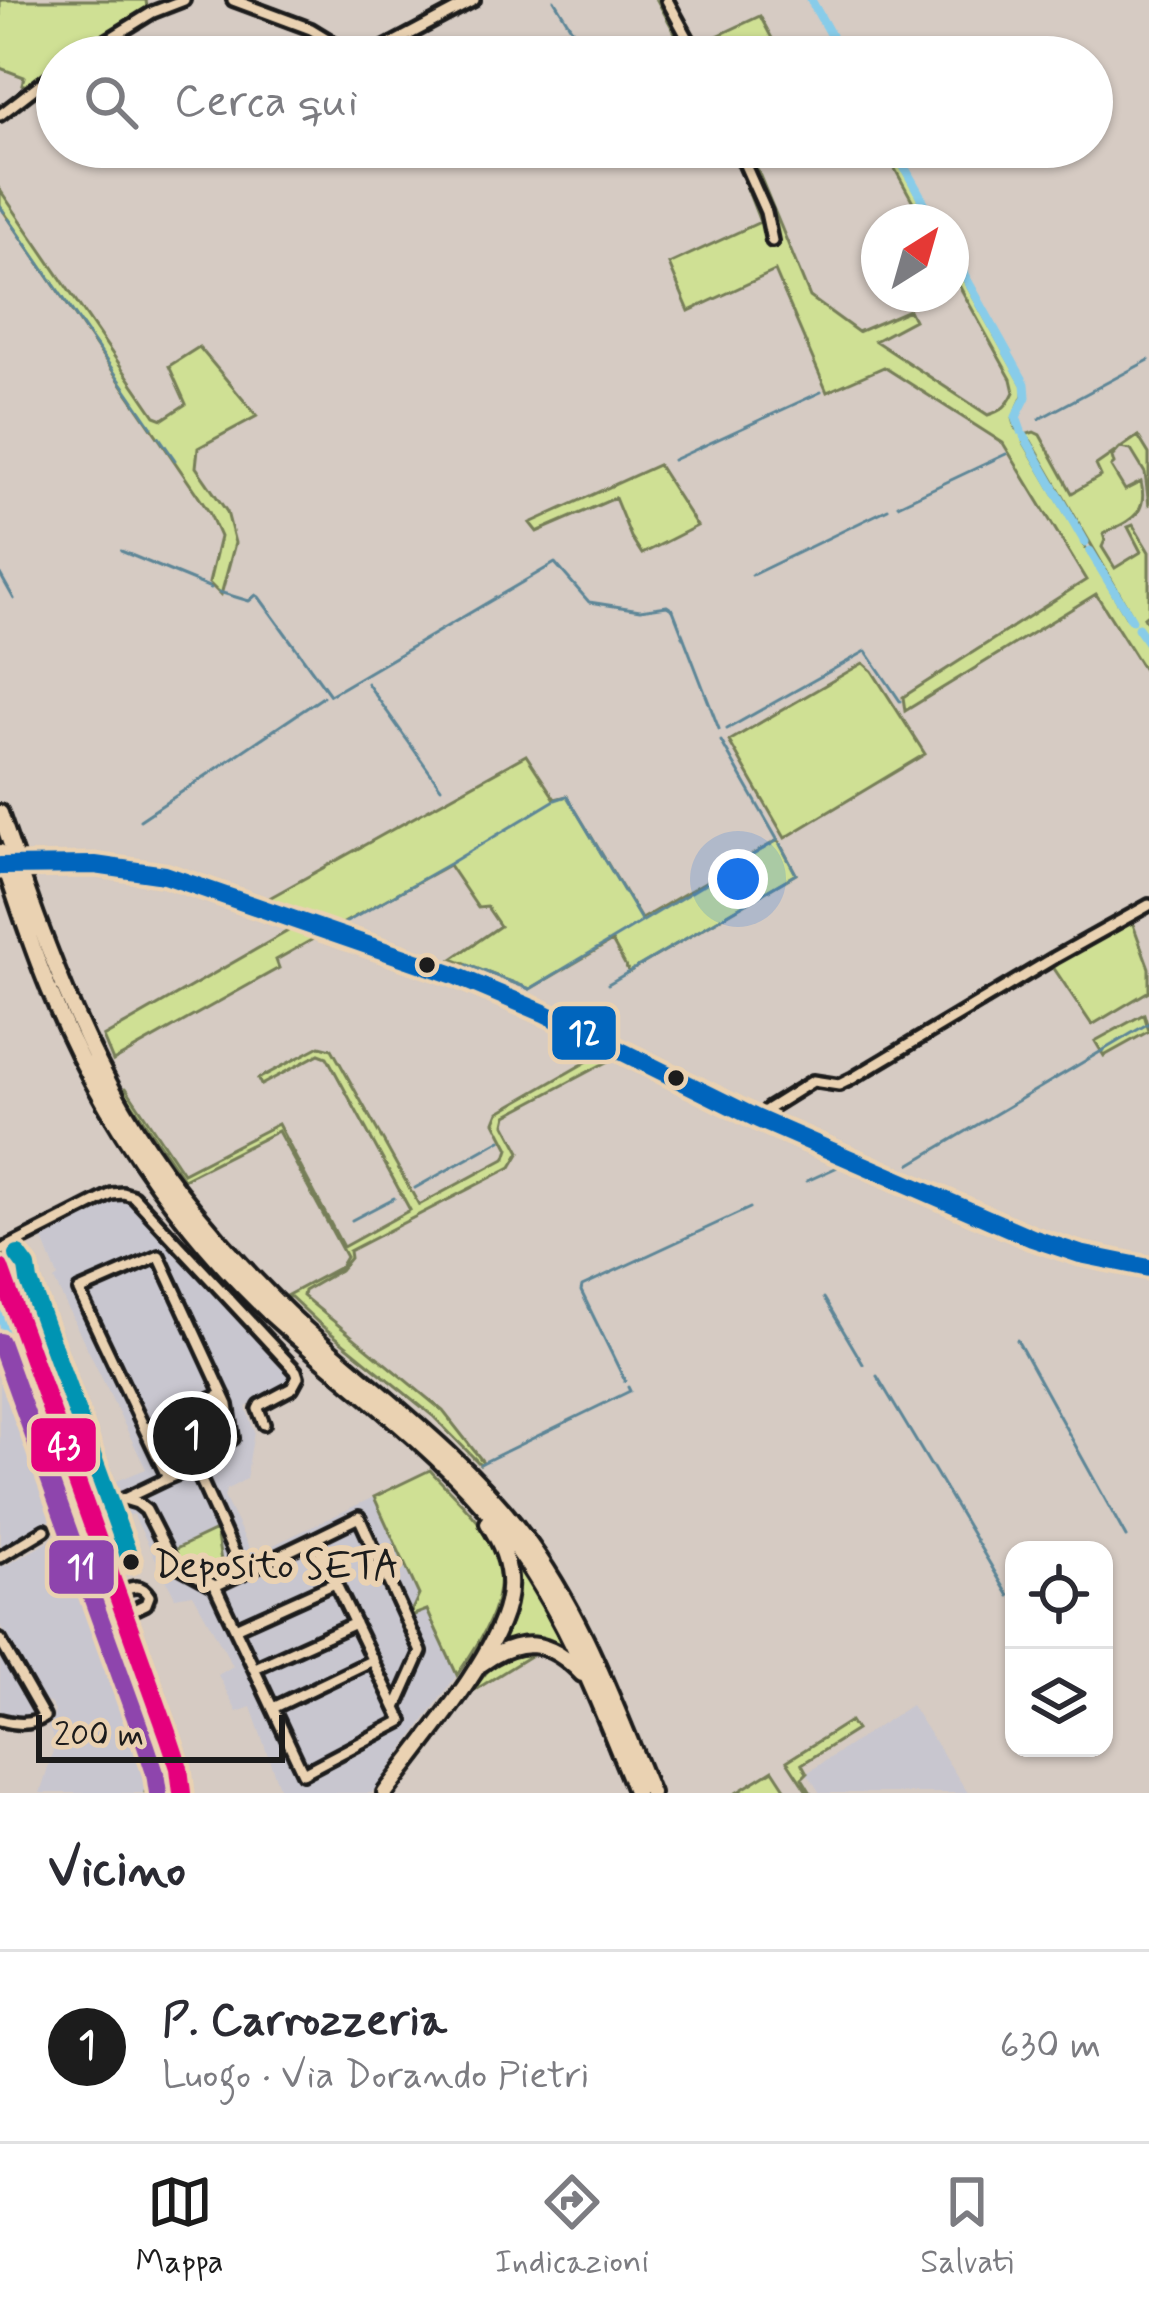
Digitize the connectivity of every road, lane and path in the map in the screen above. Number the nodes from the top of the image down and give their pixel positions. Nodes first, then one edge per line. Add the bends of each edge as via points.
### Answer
1 (148, 0) edge
2 (184, 0) edge
3 (233, 0) edge
4 (474, 0) edge
5 (667, 0) edge
6 (159, 6) edge
7 (113, 36) edge
8 (321, 36) edge
9 (406, 36) edge
10 (687, 36) edge
11 (36, 88) edge
12 (0, 116) edge
13 (746, 168) edge
14 (772, 242) dead end
15 (0, 814) edge
16 (0, 852) edge
17 (0, 866) edge
18 (1149, 905) edge
19 (758, 1119) junction
20 (0, 1251) edge
21 (1149, 1268) edge
22 (1, 1280) edge
23 (223, 1394) junction
24 (264, 1424) dead end
25 (145, 1430) junction
26 (446, 1466) junction
27 (195, 1467) junction
28 (168, 1478) junction
29 (124, 1498) junction
30 (88, 1513) junction
31 (45, 1530) dead end
32 (314, 1539) junction
33 (0, 1557) edge
34 (243, 1573) junction
35 (335, 1583) junction
36 (215, 1586) junction
37 (117, 1593) junction
38 (124, 1614) junction
39 (355, 1623) junction
40 (235, 1628) junction
41 (0, 1640) edge
42 (373, 1660) junction
43 (477, 1667) junction
44 (255, 1668) junction
45 (591, 1684) junction
46 (273, 1708) junction
47 (396, 1708) junction
48 (0, 1720) edge
49 (179, 1793) edge
50 (386, 1793) edge
51 (636, 1793) edge
52 (651, 1793) edge

1 - 6 street
2 - 6 street
3 - 8 street
4 - 9 street
5 - 10 street
6 - 7 street
11 - 12 street
13 - 14 street
15 - 52 highway via 75,1019 143,1142 253,1279 442,1445 522,1533 575,1617
16 - 26 highway via 65,1027 153,1178 270,1313
17 - 19 street, bridge via 132,869 181,880 482,986
18 - 19 street via 853,1078 813,1081
19 - 21 street via 1032,1238
20 - 24 street via 112,1194 133,1196 296,1371 292,1388 260,1405
22 - 30 main road
23 - 25 street
23 - 25 street via 159,1256 79,1291
23 - 27 street via 233,1438
25 - 28 street
26 - 43 highway via 507,1561 508,1601
26 - 45 highway via 530,1565
27 - 28 street
27 - 34 street
28 - 29 street
29 - 30 street
29 - 36 street via 146,1510 173,1563
30 - 37 main road
31 - 33 street
32 - 34 street
32 - 35 street
32 - 47 street via 359,1517 421,1652
34 - 36 street
35 - 39 street
35 - 40 street
36 - 40 street
37 - 38 main road
37 - 38 street via 137,1585 149,1596
38 - 49 main road via 179,1772
39 - 42 street
39 - 44 street
40 - 44 street
41 - 48 street via 44,1717
42 - 46 street
42 - 47 street
43 - 45 highway via 516,1644 537,1646 571,1662
43 - 50 highway
44 - 46 street
45 - 51 highway
46 - 47 street via 303,1773 402,1721

